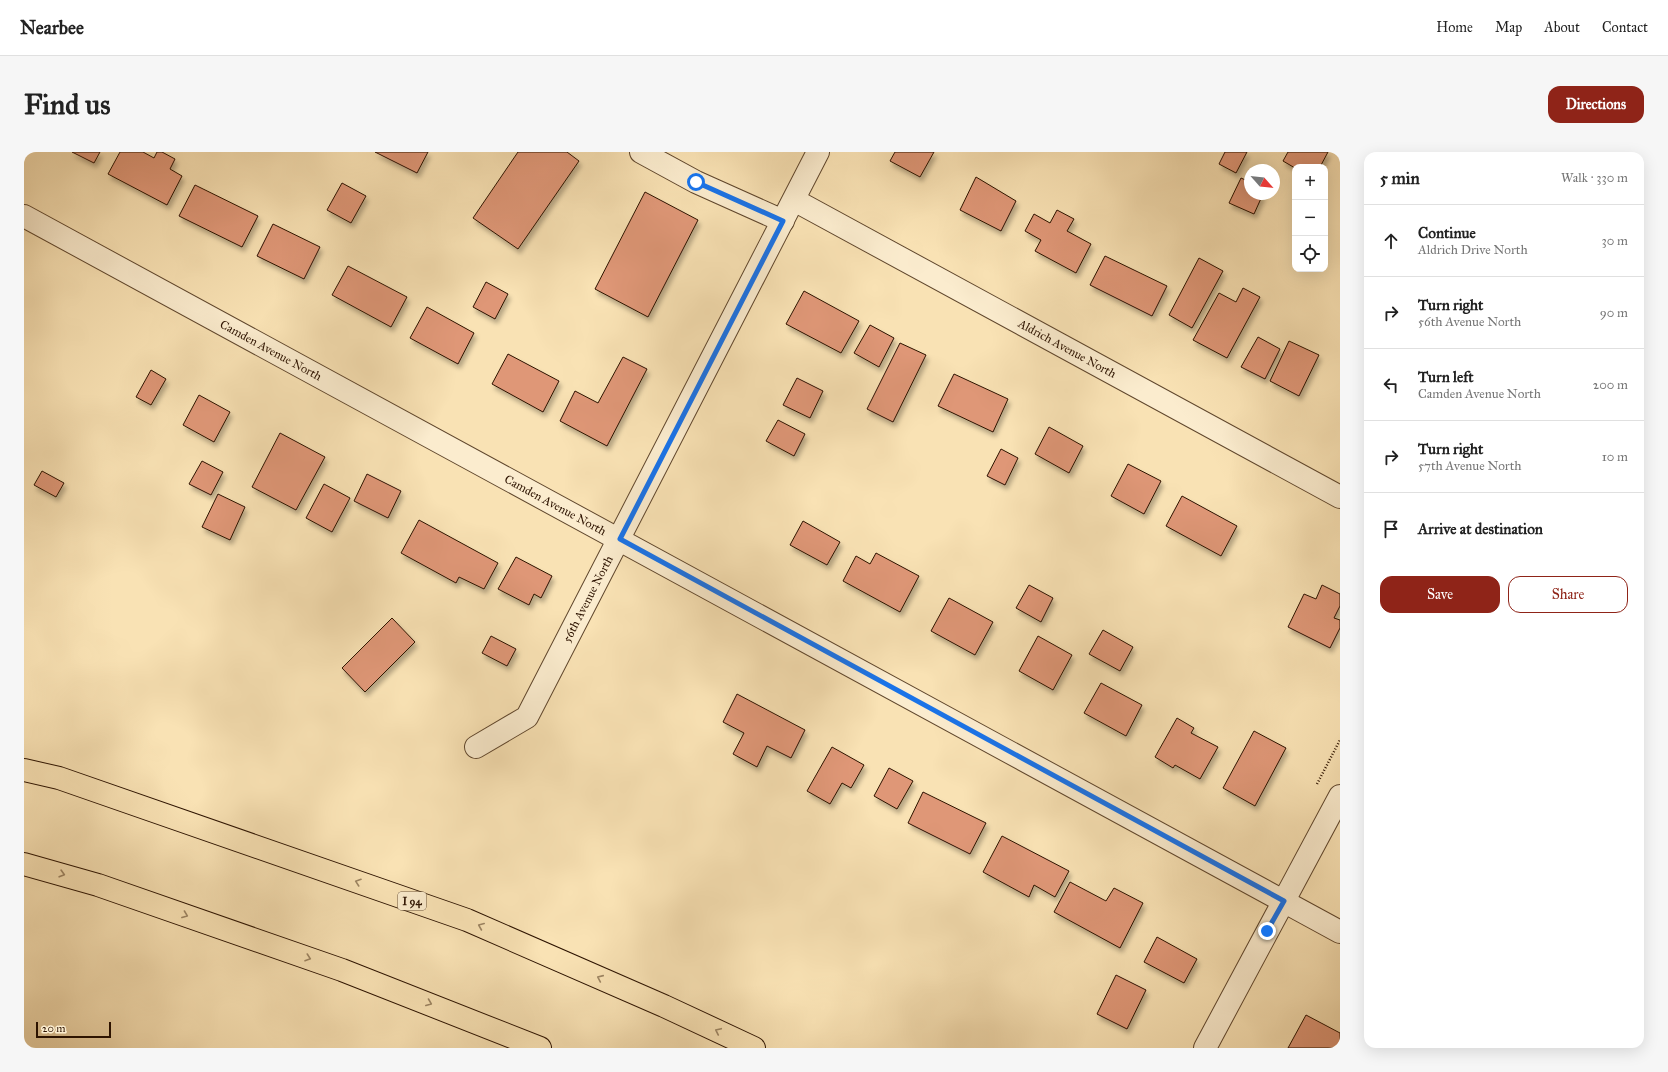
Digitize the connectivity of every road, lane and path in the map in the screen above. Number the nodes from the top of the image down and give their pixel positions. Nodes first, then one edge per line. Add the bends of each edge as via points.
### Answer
1 (641, 152) edge
2 (818, 152) edge
3 (794, 200) junction
4 (24, 216) edge
5 (783, 221) junction
6 (1340, 497) edge
7 (620, 539) junction
8 (476, 747) dead end
9 (24, 761) edge
10 (24, 770) edge
11 (59, 778) junction
12 (1340, 796) edge
13 (24, 864) edge
14 (1284, 901) junction
15 (1340, 932) edge
16 (540, 1048) edge
17 (754, 1048) edge
18 (1205, 1048) edge

1 - 5 street via 696,182
2 - 3 street, 56th Avenue North
3 - 5 street, 56th Avenue North
3 - 6 street, Aldrich Avenue North
4 - 7 street, Camden Avenue North
5 - 7 street, 56th Avenue North
7 - 8 street, 56th Avenue North via 527,717
7 - 14 street, Camden Avenue North
9 - 11 highway
10 - 11 highway, I 94
17 -> 11 highway, I 94 via 467,920
12 - 14 street
13 -> 16 highway via 98,885 342,970
14 - 15 street, Camden Avenue North
14 - 18 street

